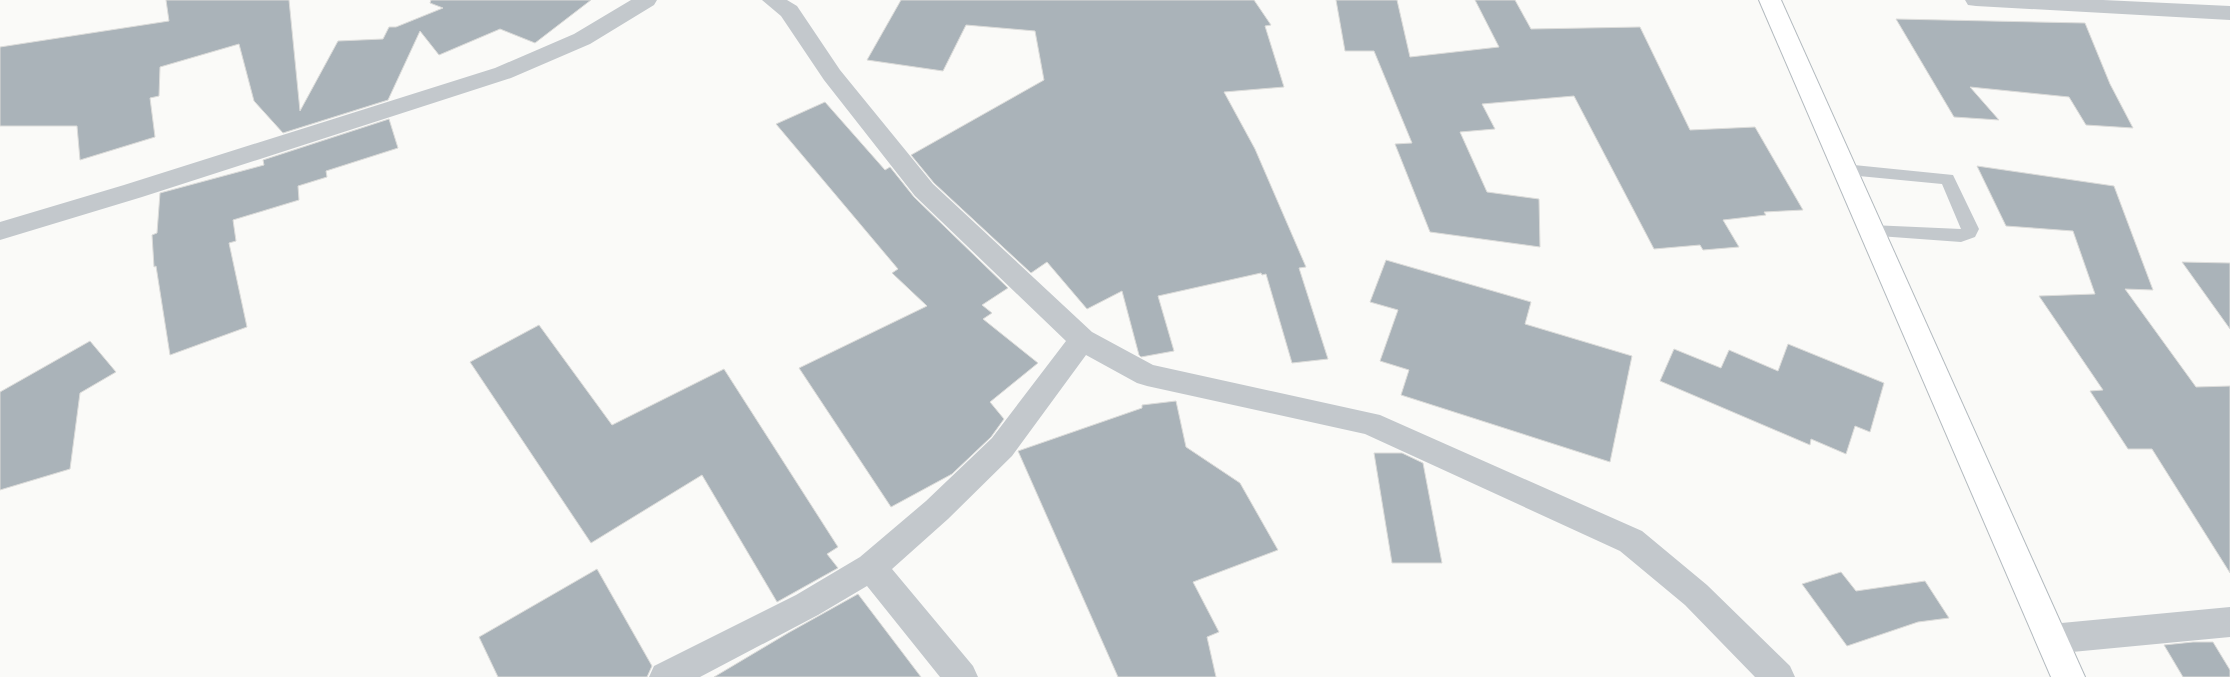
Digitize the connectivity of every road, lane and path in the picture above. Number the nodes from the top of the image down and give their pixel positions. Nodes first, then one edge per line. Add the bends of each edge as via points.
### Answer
1 (646, 0) edge
2 (773, 0) edge
3 (1770, 0) edge
4 (1976, 0) edge
5 (2230, 12) edge
6 (1844, 170) junction
7 (0, 231) edge
8 (1871, 231) junction
9 (1082, 340) junction
10 (871, 567) junction
11 (2230, 622) edge
12 (2050, 639) junction
13 (666, 677) edge
14 (962, 677) edge
15 (1778, 677) edge
16 (2068, 677) edge

1 - 7 street via 582,39 503,73
2 - 9 street via 789,11 832,75 924,190
3 - 6 main road
4 - 5 street
6 - 8 main road
6 - 8 lane via 1947,180 1970,229 1969,234 1961,236
8 - 12 main road
9 - 10 street via 1002,447 937,510
9 - 15 street via 1147,375 1370,423 1631,541 1696,595
10 - 13 street via 807,605
10 - 14 street
11 - 12 street
12 - 16 main road

